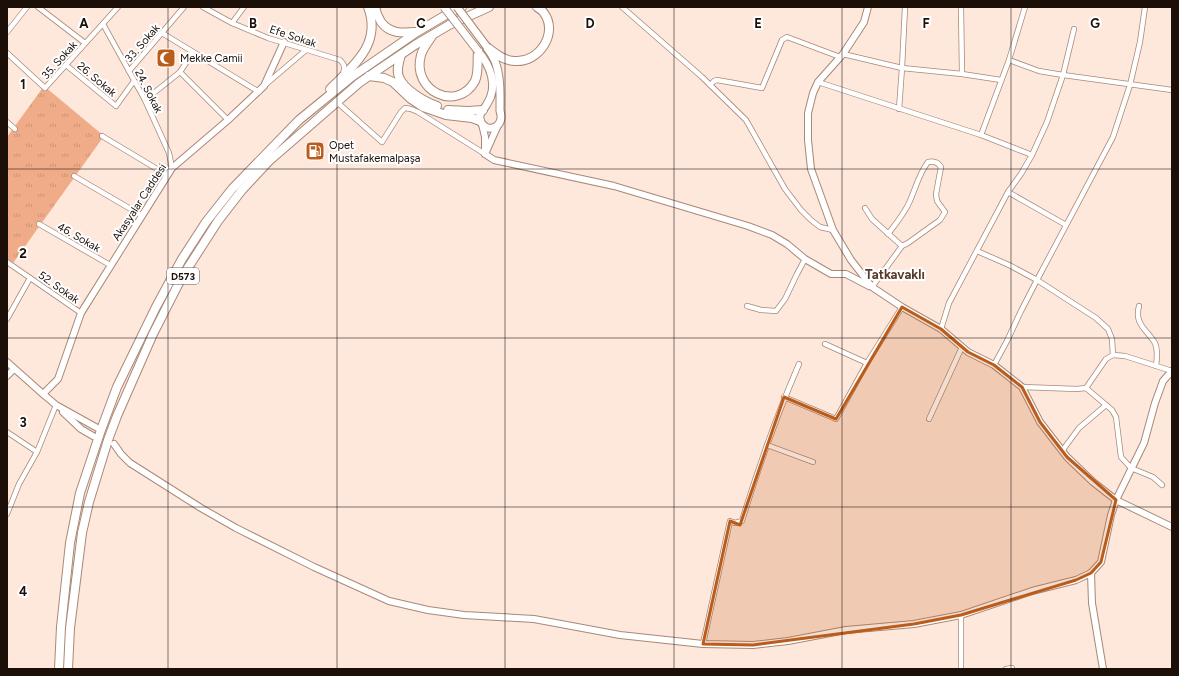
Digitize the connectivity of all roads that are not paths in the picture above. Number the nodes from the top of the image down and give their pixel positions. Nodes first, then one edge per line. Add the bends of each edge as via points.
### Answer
1 (27, 7) edge
2 (38, 7) edge
3 (118, 7) edge
4 (184, 7) edge
5 (203, 7) edge
6 (244, 7) edge
7 (368, 7) edge
8 (375, 7) edge
9 (444, 7) edge
10 (457, 7) edge
11 (462, 7) edge
12 (489, 7) edge
13 (538, 7) edge
14 (622, 7) edge
15 (868, 7) edge
16 (905, 7) edge
17 (961, 7) edge
18 (1026, 7) edge
19 (1145, 7) edge
20 (232, 23) junction
21 (102, 24) junction
22 (1074, 29) dead end
23 (7, 32) edge
24 (416, 32) junction
25 (162, 33) junction
26 (432, 36) junction
27 (284, 42) junction
28 (86, 43) junction
29 (487, 47) junction
30 (306, 50) junction
31 (478, 51) junction
32 (193, 52) junction
33 (7, 53) edge
34 (401, 55) junction
35 (841, 56) junction
36 (1008, 60) junction
37 (66, 65) junction
38 (902, 68) junction
39 (129, 71) junction
40 (180, 72) junction
41 (962, 74) junction
42 (1062, 75) junction
43 (369, 76) junction
44 (341, 78) junction
45 (1001, 80) junction
46 (134, 81) junction
47 (818, 82) junction
48 (710, 85) junction
49 (1130, 85) junction
50 (264, 86) junction
51 (1172, 90) edge
52 (259, 92) junction
53 (145, 100) junction
54 (338, 103) junction
55 (484, 109) junction
56 (899, 109) junction
57 (500, 112) junction
58 (228, 120) junction
59 (299, 120) junction
60 (7, 122) edge
61 (481, 123) junction
62 (498, 125) junction
63 (15, 128) dead end
64 (981, 135) junction
65 (102, 136) dead end
66 (485, 154) junction
67 (1032, 155) junction
68 (172, 168) junction
69 (167, 175) junction
70 (74, 176) dead end
71 (1008, 192) junction
72 (865, 208) dead end
73 (141, 215) junction
74 (39, 224) dead end
75 (1066, 225) junction
76 (834, 230) junction
77 (888, 234) junction
78 (902, 246) junction
79 (977, 251) junction
80 (805, 259) junction
81 (7, 262) edge
82 (110, 266) junction
83 (30, 278) junction
84 (1037, 280) junction
85 (872, 287) junction
86 (746, 306) dead end
87 (1139, 306) dead end
88 (902, 307) junction
89 (80, 313) junction
90 (7, 319) edge
91 (942, 329) junction
92 (826, 344) dead end
93 (962, 347) junction
94 (1113, 355) junction
95 (7, 362) edge
96 (867, 363) junction
97 (799, 364) dead end
98 (994, 365) junction
99 (1156, 366) junction
100 (14, 368) junction
101 (1172, 371) edge
102 (7, 376) edge
103 (1022, 387) junction
104 (1086, 388) junction
105 (43, 394) junction
106 (784, 398) junction
107 (56, 405) junction
108 (1106, 405) junction
109 (929, 419) dead end
110 (101, 430) junction
111 (7, 432) edge
112 (93, 436) dead end
113 (114, 444) dead end
114 (767, 445) junction
115 (1062, 451) junction
116 (37, 452) junction
117 (813, 462) dead end
118 (1131, 468) junction
119 (1162, 484) dead end
120 (7, 499) edge
121 (1116, 500) junction
122 (13, 501) junction
123 (7, 514) edge
124 (1172, 527) edge
125 (1091, 573) junction
126 (961, 615) junction
127 (703, 644) junction
128 (1012, 668) dead end
129 (59, 669) edge
130 (68, 669) edge
131 (961, 669) edge
132 (1006, 669) edge
133 (1103, 669) edge

1 - 23 street
2 - 28 street
3 - 21 street, 35. Sokak
4 - 25 street, 33. Sokak
5 - 20 street, Efe Sokak
6 - 20 street
7 - 44 highway via 372,23 369,42 356,63
8 - 24 highway via 383,25 390,30 397,33
9 - 31 main road, bridge
10 - 29 main road, bridge
11 - 24 highway, D573
12 - 26 highway, D573 via 449,25
13 - 29 highway via 548,20 548,37 533,57 524,61 513,61 503,58
14 - 48 street
15 - 35 street via 864,22
16 - 38 street
17 - 41 street
18 - 36 street
19 - 49 street
20 - 27 street, Efe Sokak
21 - 28 street, 35. Sokak
21 - 39 street, 24. Sokak
22 - 42 street
24 - 59 highway, D573 via 353,76
25 - 32 street
25 - 39 street, 33. Sokak
26 - 31 highway via 421,54 421,74 425,84 432,91 442,95 461,94 468,89 477,74
26 - 34 highway, D573
27 - 30 street, Efe Sokak
27 - 50 street, Akasyalar Caddesi
28 - 37 street, 35. Sokak
29 - 57 main road via 495,62 500,84
30 - 44 street, Efe Sokak via 344,63
30 - 50 street
31 - 55 main road via 485,59 493,82 491,98
32 - 40 street
32 - 52 street
33 - 37 street, 35. Sokak via 45,88
34 - 43 highway, D573
34 - 55 highway via 399,78 418,97 444,109
35 - 38 street
35 - 47 street
35 - 48 street via 787,36 782,40 762,88 717,80
36 - 42 street via 1039,71
36 - 45 street
37 - 46 street, 26. Sokak via 116,106
38 - 41 street
38 - 56 street
39 - 46 street, 24. Sokak
40 - 53 street
40 - 58 street
41 - 45 street
42 - 49 street
42 - 67 street via 1047,122
43 - 54 highway, D573
43 - 61 highway via 393,82 411,99 428,109 446,115 472,118
44 - 59 highway
45 - 64 street
46 - 53 street, 24. Sokak
47 - 56 street
47 - 76 street via 808,113 811,169
48 - 76 street via 746,120 785,188 801,210 820,227
49 - 51 street
49 - 75 street via 1113,137
50 - 52 street, Akasyalar Caddesi
52 - 58 street, Akasyalar Caddesi
53 - 68 street, 24. Sokak via 169,153
54 - 66 street via 382,142 405,108 418,112
54 - 130 highway, D573 via 269,161 242,190 218,221 182,277 153,334 117,416 89,502 82,533 72,612
55 - 57 main road via 490,106
55 - 61 main road via 480,114
56 - 64 street
57 - 62 main road via 502,119
58 - 68 street, Akasyalar Caddesi
59 - 110 highway, D573 via 232,189 182,259 133,352
60 - 63 street
61 - 62 main road via 491,128
61 - 66 street via 485,136
62 - 66 street
64 - 67 street
65 - 69 street
66 - 80 street via 494,160 614,186 748,226 772,235
67 - 71 street
68 - 69 street, Akasyalar Caddesi
69 - 73 street, Akasyalar Caddesi
70 - 73 street
71 - 75 street
71 - 79 street
72 - 77 street via 872,219
73 - 82 street, Akasyalar Caddesi
74 - 82 street, 46. Sokak
75 - 84 street
76 - 85 street via 851,260
77 - 78 street
77 - 78 street via 908,206 924,166 932,161 939,164 941,167 936,194 937,201 945,212 940,220
78 - 85 street
79 - 84 street
79 - 91 street via 949,304
80 - 85 street via 831,274 846,274
80 - 86 street via 786,299 776,311
81 - 83 street, 52. Sokak
82 - 89 street, Akasyalar Caddesi
83 - 89 street, 52. Sokak
83 - 90 street
84 - 94 street via 1096,318 1108,330 1112,339
84 - 98 street
85 - 88 street
87 - 99 street via 1138,318 1157,351
88 - 91 street
88 - 96 street
89 - 105 street, Akasyalar Caddesi via 58,379
91 - 93 street
92 - 96 street
93 - 98 street
93 - 109 street
94 - 99 street via 1125,356
94 - 104 street via 1106,360
95 - 100 street
96 - 106 street via 836,419
97 - 106 street
98 - 103 street
99 - 101 street
100 - 102 street
100 - 105 street
101 - 118 street via 1163,381 1144,443
103 - 104 street
103 - 115 street via 1040,422
104 - 108 street
105 - 107 street
106 - 114 street
107 - 110 street
107 - 112 street via 81,429
107 - 116 street
108 - 115 street via 1079,428
108 - 118 street via 1116,417 1120,457
110 - 129 highway, D573 via 80,493 70,543
111 - 116 street
113 - 127 street via 130,463 236,528 389,601 457,614 534,619 620,635
114 - 117 street
114 - 127 street via 742,521 730,521
115 - 121 street via 1093,482
116 - 122 street via 19,484
118 - 119 street via 1153,477
118 - 121 street
120 - 122 street
121 - 124 street
121 - 125 street via 1101,562
122 - 123 street
125 - 126 street via 1076,580 1032,591
125 - 133 street via 1092,603
126 - 127 street via 914,624 846,630 774,642
126 - 131 street
128 - 132 street

